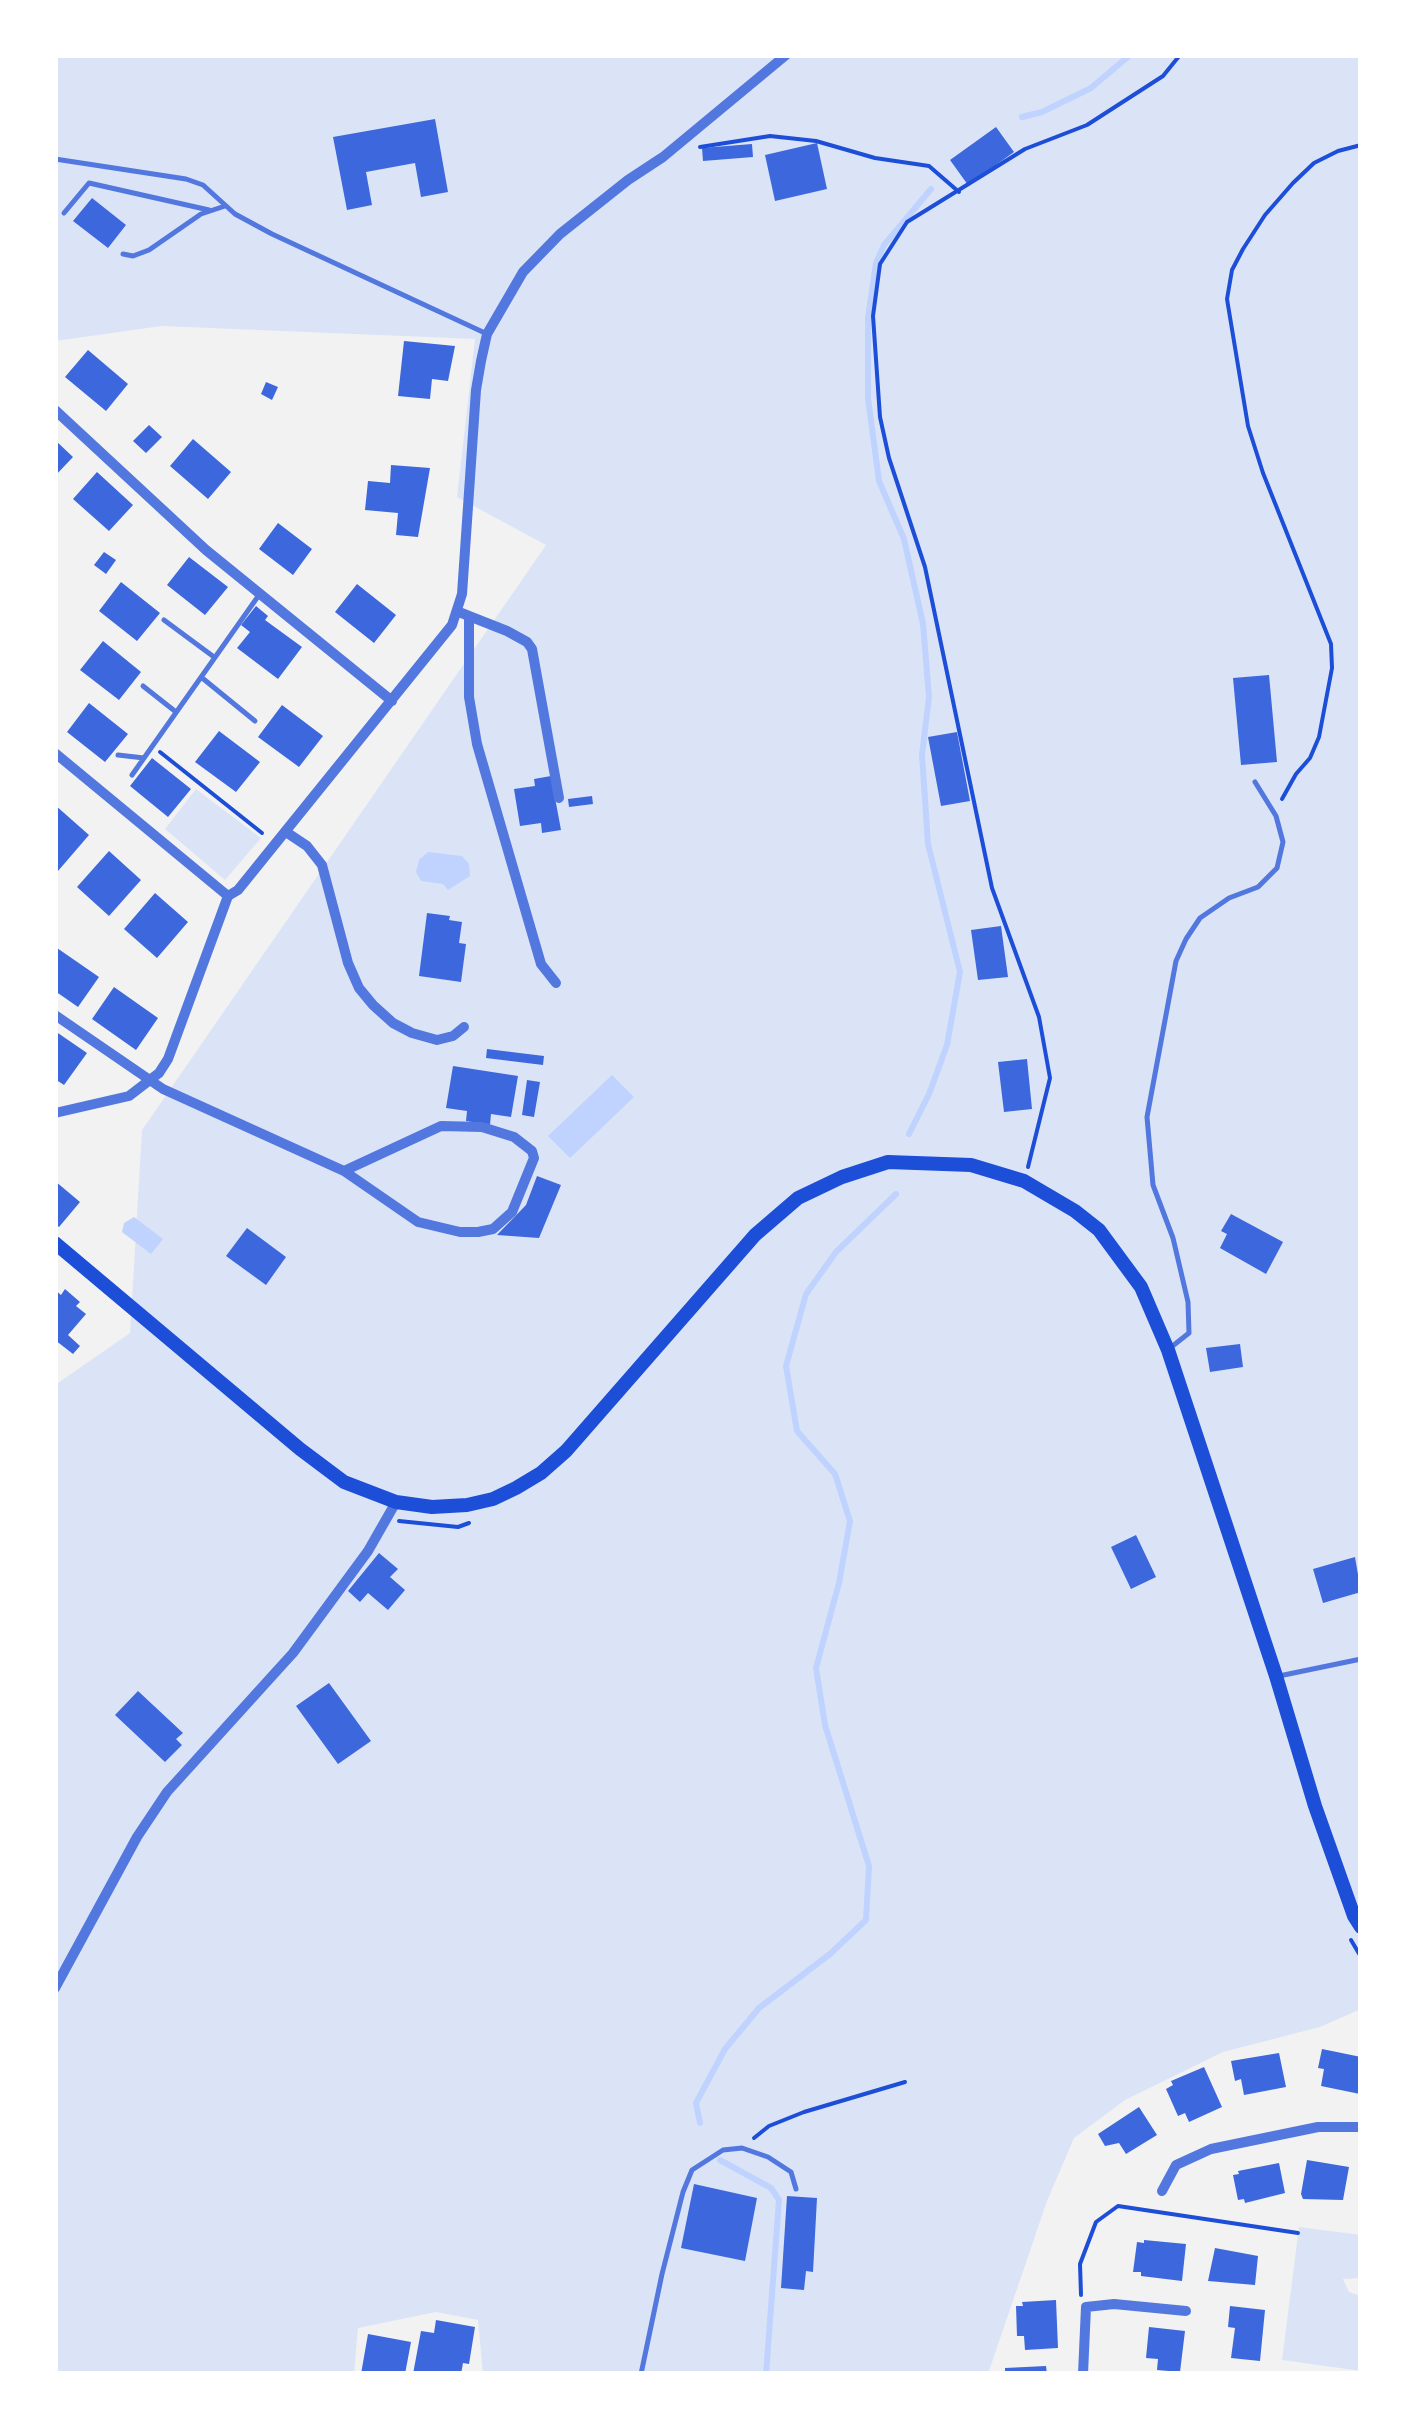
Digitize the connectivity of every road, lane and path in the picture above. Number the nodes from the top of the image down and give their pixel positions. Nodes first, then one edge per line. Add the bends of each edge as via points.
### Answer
1 (786, 55) edge
2 (1180, 55) edge
3 (1361, 145) edge
4 (696, 148) dead end
5 (55, 159) edge
6 (959, 192) junction
7 (225, 206) junction
8 (209, 210) junction
9 (64, 212) dead end
10 (123, 254) dead end
11 (487, 334) junction
12 (55, 410) edge
13 (260, 593) junction
14 (464, 614) junction
15 (164, 620) dead end
16 (214, 658) junction
17 (202, 677) junction
18 (143, 686) dead end
19 (392, 702) junction
20 (176, 712) junction
21 (254, 721) dead end
22 (152, 746) junction
23 (55, 753) edge
24 (118, 755) dead end
25 (144, 758) junction
26 (132, 775) dead end
27 (1256, 782) dead end
28 (560, 798) dead end
29 (1276, 816) junction
30 (286, 832) junction
31 (276, 844) junction
32 (228, 896) junction
33 (556, 983) dead end
34 (55, 1015) edge
35 (464, 1027) dead end
36 (150, 1081) junction
37 (58, 1108) edge
38 (344, 1171) junction
39 (1024, 1181) junction
40 (55, 1243) edge
41 (1168, 1350) junction
42 (396, 1502) junction
43 (387, 1517) junction
44 (477, 1521) dead end
45 (1361, 1659) edge
46 (1276, 1676) junction
47 (1361, 1927) edge
48 (1351, 1941) dead end
49 (1361, 1957) edge
50 (55, 1988) edge
51 (905, 2082) dead end
52 (1361, 2127) edge
53 (742, 2148) junction
54 (796, 2190) dead end
55 (1162, 2191) dead end
56 (1298, 2233) dead end
57 (1086, 2307) junction
58 (1186, 2311) dead end
59 (640, 2374) edge
60 (1083, 2374) edge

1 - 11 street via 542,251 522,272
2 - 6 path via 1163,76 1087,124 1024,149
3 - 29 path via 1314,164 1292,183 1242,250 1227,299 1248,426 1331,644 1319,736
4 - 6 path via 770,136 816,142 929,166
5 - 7 lane via 186,179
6 - 39 path via 907,222 880,264 873,316 880,417 926,568 992,888 1039,1017 1050,1078
7 - 8 lane
7 - 11 lane
8 - 9 lane via 88,183
8 - 10 lane via 149,250
11 - 14 street via 476,390
12 - 13 street
13 - 16 lane
13 - 19 street
14 - 19 street
14 - 28 street via 532,649
14 - 33 street via 477,744 541,964
15 - 16 lane
16 - 17 lane
17 - 20 lane
17 - 21 lane
18 - 20 lane
19 - 30 street
20 - 22 lane
22 - 25 lane
22 - 31 path
23 - 32 street
24 - 25 lane
25 - 26 lane
27 - 29 lane
29 - 41 lane via 1283,842 1277,868 1200,918 1172,978 1147,1117 1153,1185 1188,1302 1189,1333
30 - 31 street
30 - 35 street via 322,865 348,962 373,1006 412,1033 437,1040
31 - 32 street
32 - 36 street via 168,1059
34 - 36 street
36 - 37 street via 128,1096
36 - 38 street
38 - 38 street via 418,1222 478,1232 493,1229 512,1212 534,1158 514,1137 441,1126
39 - 41 main road via 1099,1230 1140,1287
39 - 42 main road via 971,1165 888,1162 798,1198 756,1235 542,1473 480,1502
40 - 42 main road via 300,1450 344,1482
41 - 46 main road
42 - 43 street
43 - 44 path via 426,1525
43 - 50 street via 293,1652 167,1792
45 - 46 lane
46 - 47 main road
48 - 49 path
51 - 53 path via 769,2126
52 - 55 street via 1318,2127 1210,2148 1176,2166
53 - 54 lane via 791,2172
53 - 59 lane via 723,2150 692,2170
56 - 57 path via 1118,2206 1096,2222 1080,2264 1078,2288
57 - 58 street
57 - 60 street

